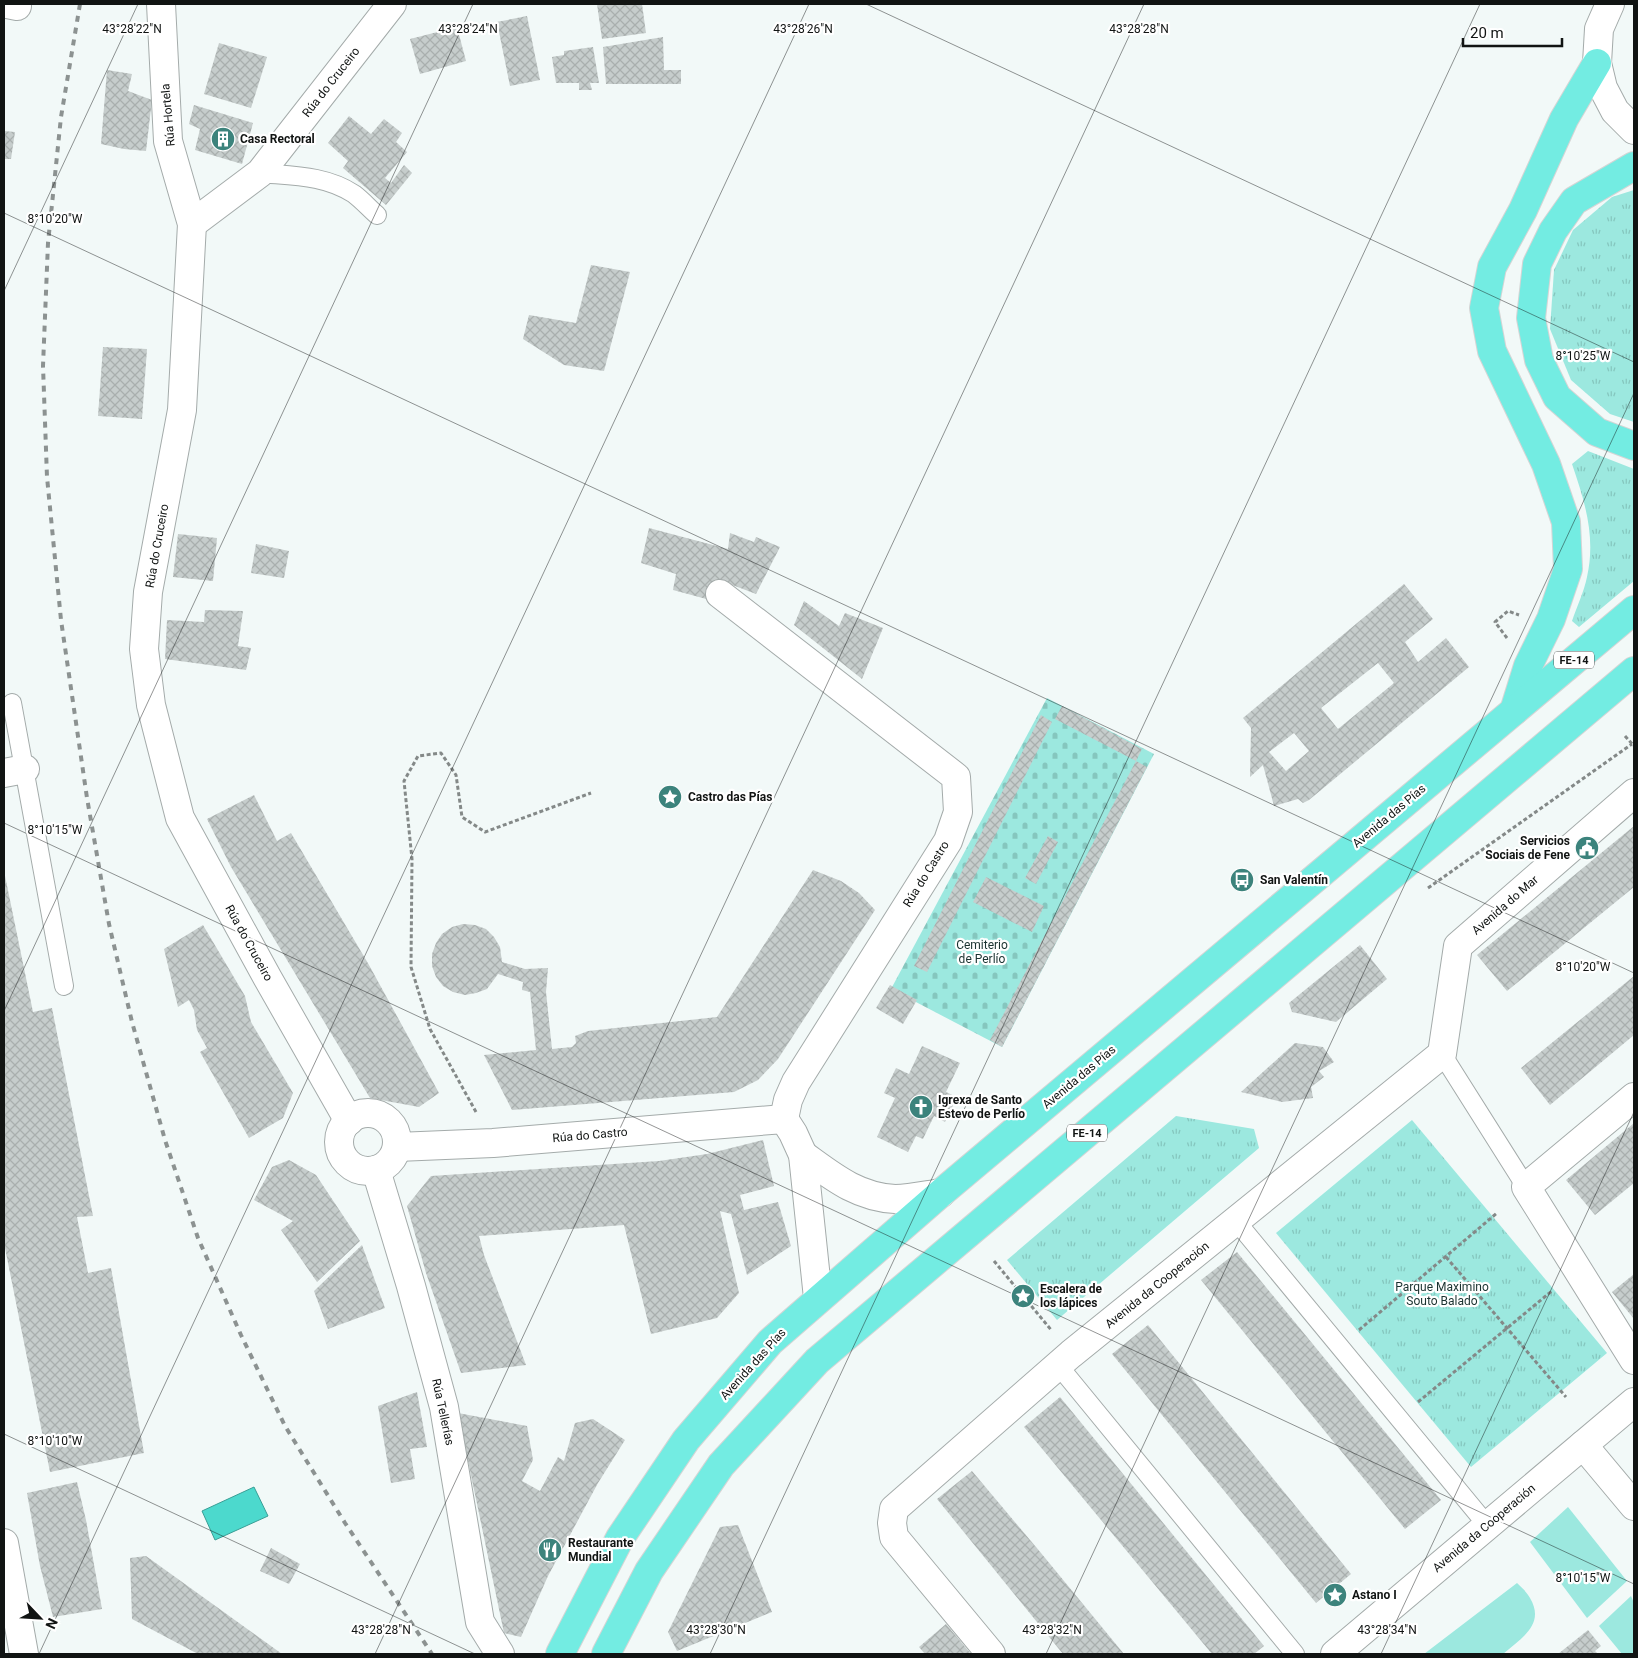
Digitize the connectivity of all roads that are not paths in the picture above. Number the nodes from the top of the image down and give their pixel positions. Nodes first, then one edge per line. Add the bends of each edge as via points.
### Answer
1 (161, 4) edge
2 (392, 4) edge
3 (1610, 4) edge
4 (1598, 16) edge
5 (1597, 63) junction
6 (1634, 130) edge
7 (1634, 166) edge
8 (260, 173) junction
9 (377, 215) dead end
10 (192, 224) junction
11 (1634, 446) edge
12 (720, 594) dead end
13 (1634, 610) edge
14 (1634, 671) edge
15 (12, 704) dead end
16 (1514, 711) junction
17 (14, 771) edge
18 (1634, 792) edge
19 (64, 986) dead end
20 (1442, 1054) junction
21 (1634, 1098) edge
22 (784, 1119) junction
23 (349, 1120) junction
24 (397, 1147) junction
25 (803, 1155) junction
26 (376, 1170) junction
27 (1526, 1187) junction
28 (941, 1193) junction
29 (1236, 1221) junction
30 (818, 1298) junction
31 (1065, 1360) junction
32 (1634, 1360) edge
33 (1634, 1402) edge
34 (1583, 1445) junction
35 (1634, 1506) edge
36 (1487, 1526) junction
37 (4, 1543) edge
38 (24, 1654) edge
39 (500, 1654) edge
40 (560, 1654) edge
41 (606, 1654) edge
42 (991, 1654) edge
43 (1296, 1654) edge
44 (1335, 1654) edge

1 - 10 street, Rúa Hortela via 168,141
2 - 8 street, Rúa do Cruceiro
3 - 4 street
4 - 5 street
5 - 6 street via 1603,88 1616,111
5 - 16 highway via 1564,119 1523,210 1492,267 1484,308 1492,352 1546,464 1566,522 1568,569 1551,619 1528,666
7 - 11 highway via 1574,201 1553,231 1537,264 1530,318 1539,360 1557,397 1597,432
8 - 9 lane via 331,182 354,195
8 - 10 street, Rúa do Cruceiro
10 - 23 street, Rúa do Cruceiro via 182,410 148,592 144,649 151,705 180,818
12 - 22 street, Rúa do Castro via 956,777 958,812 948,841 796,1082
13 - 16 highway, Avenida das Pías / FE-14
14 - 41 highway, FE-14 via 817,1361 721,1465 650,1571
15 - 17 lane
16 - 28 highway, Avenida das Pías / FE-14
17 - 19 lane
18 - 20 street, Avenida do Mar via 1458,946
20 - 27 lane
20 - 29 street, Avenida da Cooperación
21 - 27 street
22 - 24 street, Rúa do Castro via 493,1143
22 - 25 street
23 - 24 street via 364,1114 388,1121 394,1129
23 - 26 street via 340,1138 341,1153 356,1169
24 - 26 street via 388,1163
25 - 28 street via 844,1185 868,1194 896,1199
25 - 30 street
26 - 39 street, Rúa Tellerías via 444,1407 480,1622
27 - 32 street
28 - 30 highway, Avenida das Pías / FE-14
29 - 31 street, Avenida da Cooperación
29 - 36 lane
30 - 40 highway, Avenida das Pías / FE-14 via 770,1342 686,1440 620,1538
31 - 42 street, Avenida da Cooperación via 894,1509 894,1537
31 - 43 lane
33 - 34 street, Avenida da Cooperación
34 - 35 street
34 - 36 street, Avenida da Cooperación
36 - 44 street, Avenida da Cooperación
37 - 38 street

